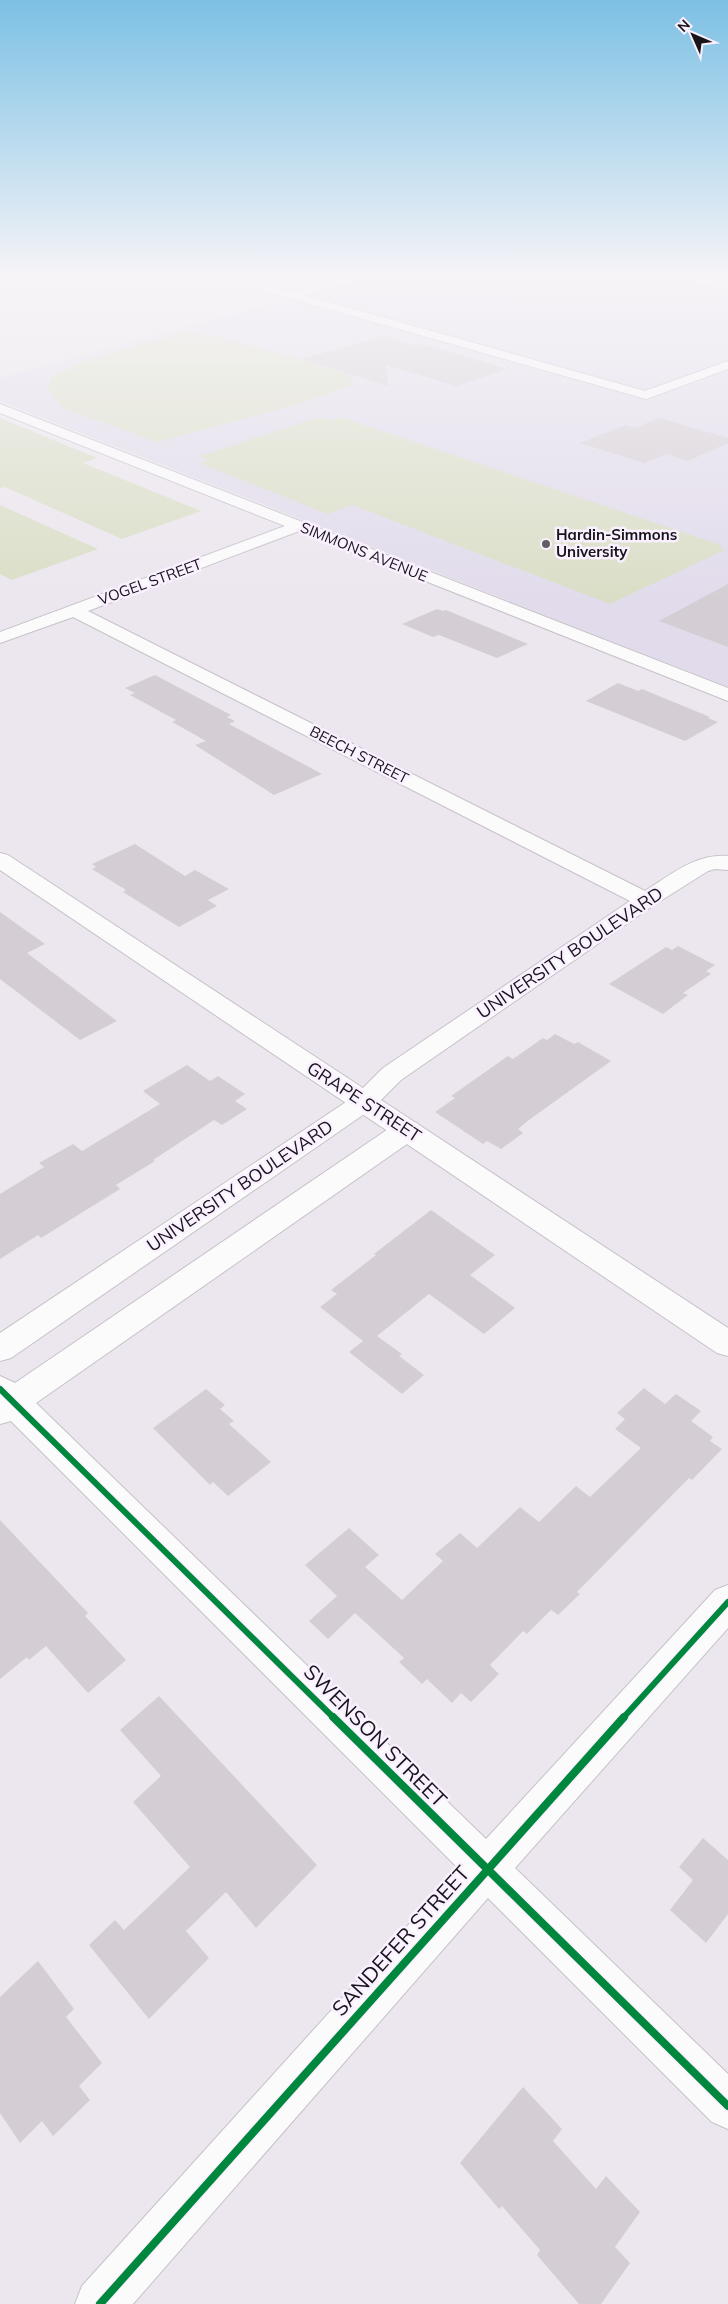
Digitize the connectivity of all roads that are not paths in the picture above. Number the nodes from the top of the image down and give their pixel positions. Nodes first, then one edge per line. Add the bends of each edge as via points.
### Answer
1 (616, 387) edge
2 (668, 387) edge
3 (0, 408) edge
4 (299, 526) junction
5 (73, 610) junction
6 (0, 638) edge
7 (728, 695) edge
8 (0, 860) edge
9 (728, 863) edge
10 (646, 900) junction
11 (364, 1102) junction
12 (407, 1130) junction
13 (728, 1344) edge
14 (0, 1349) edge
15 (4, 1401) edge
16 (728, 1602) edge
17 (487, 1868) junction
18 (728, 2106) edge
19 (100, 2304) edge

1 - 2 street via 646,395
3 - 4 street, SIMMONS AVENUE
4 - 5 street, VOGEL STREET
4 - 7 street, SIMMONS AVENUE
5 - 6 street, VOGEL STREET
5 - 10 street, BEECH STREET
8 - 11 street, GRAPE STREET
9 - 10 street, UNIVERSITY BOULEVARD via 700,866
10 - 11 street, UNIVERSITY BOULEVARD via 392,1074
11 - 12 street, GRAPE STREET
11 - 14 street, UNIVERSITY BOULEVARD
12 - 13 street, GRAPE STREET
12 - 15 street
15 - 17 street, SWENSON STREET
16 - 17 street, SANDEFER STREET
17 - 18 street, SWENSON STREET
17 - 19 street, SANDEFER STREET

